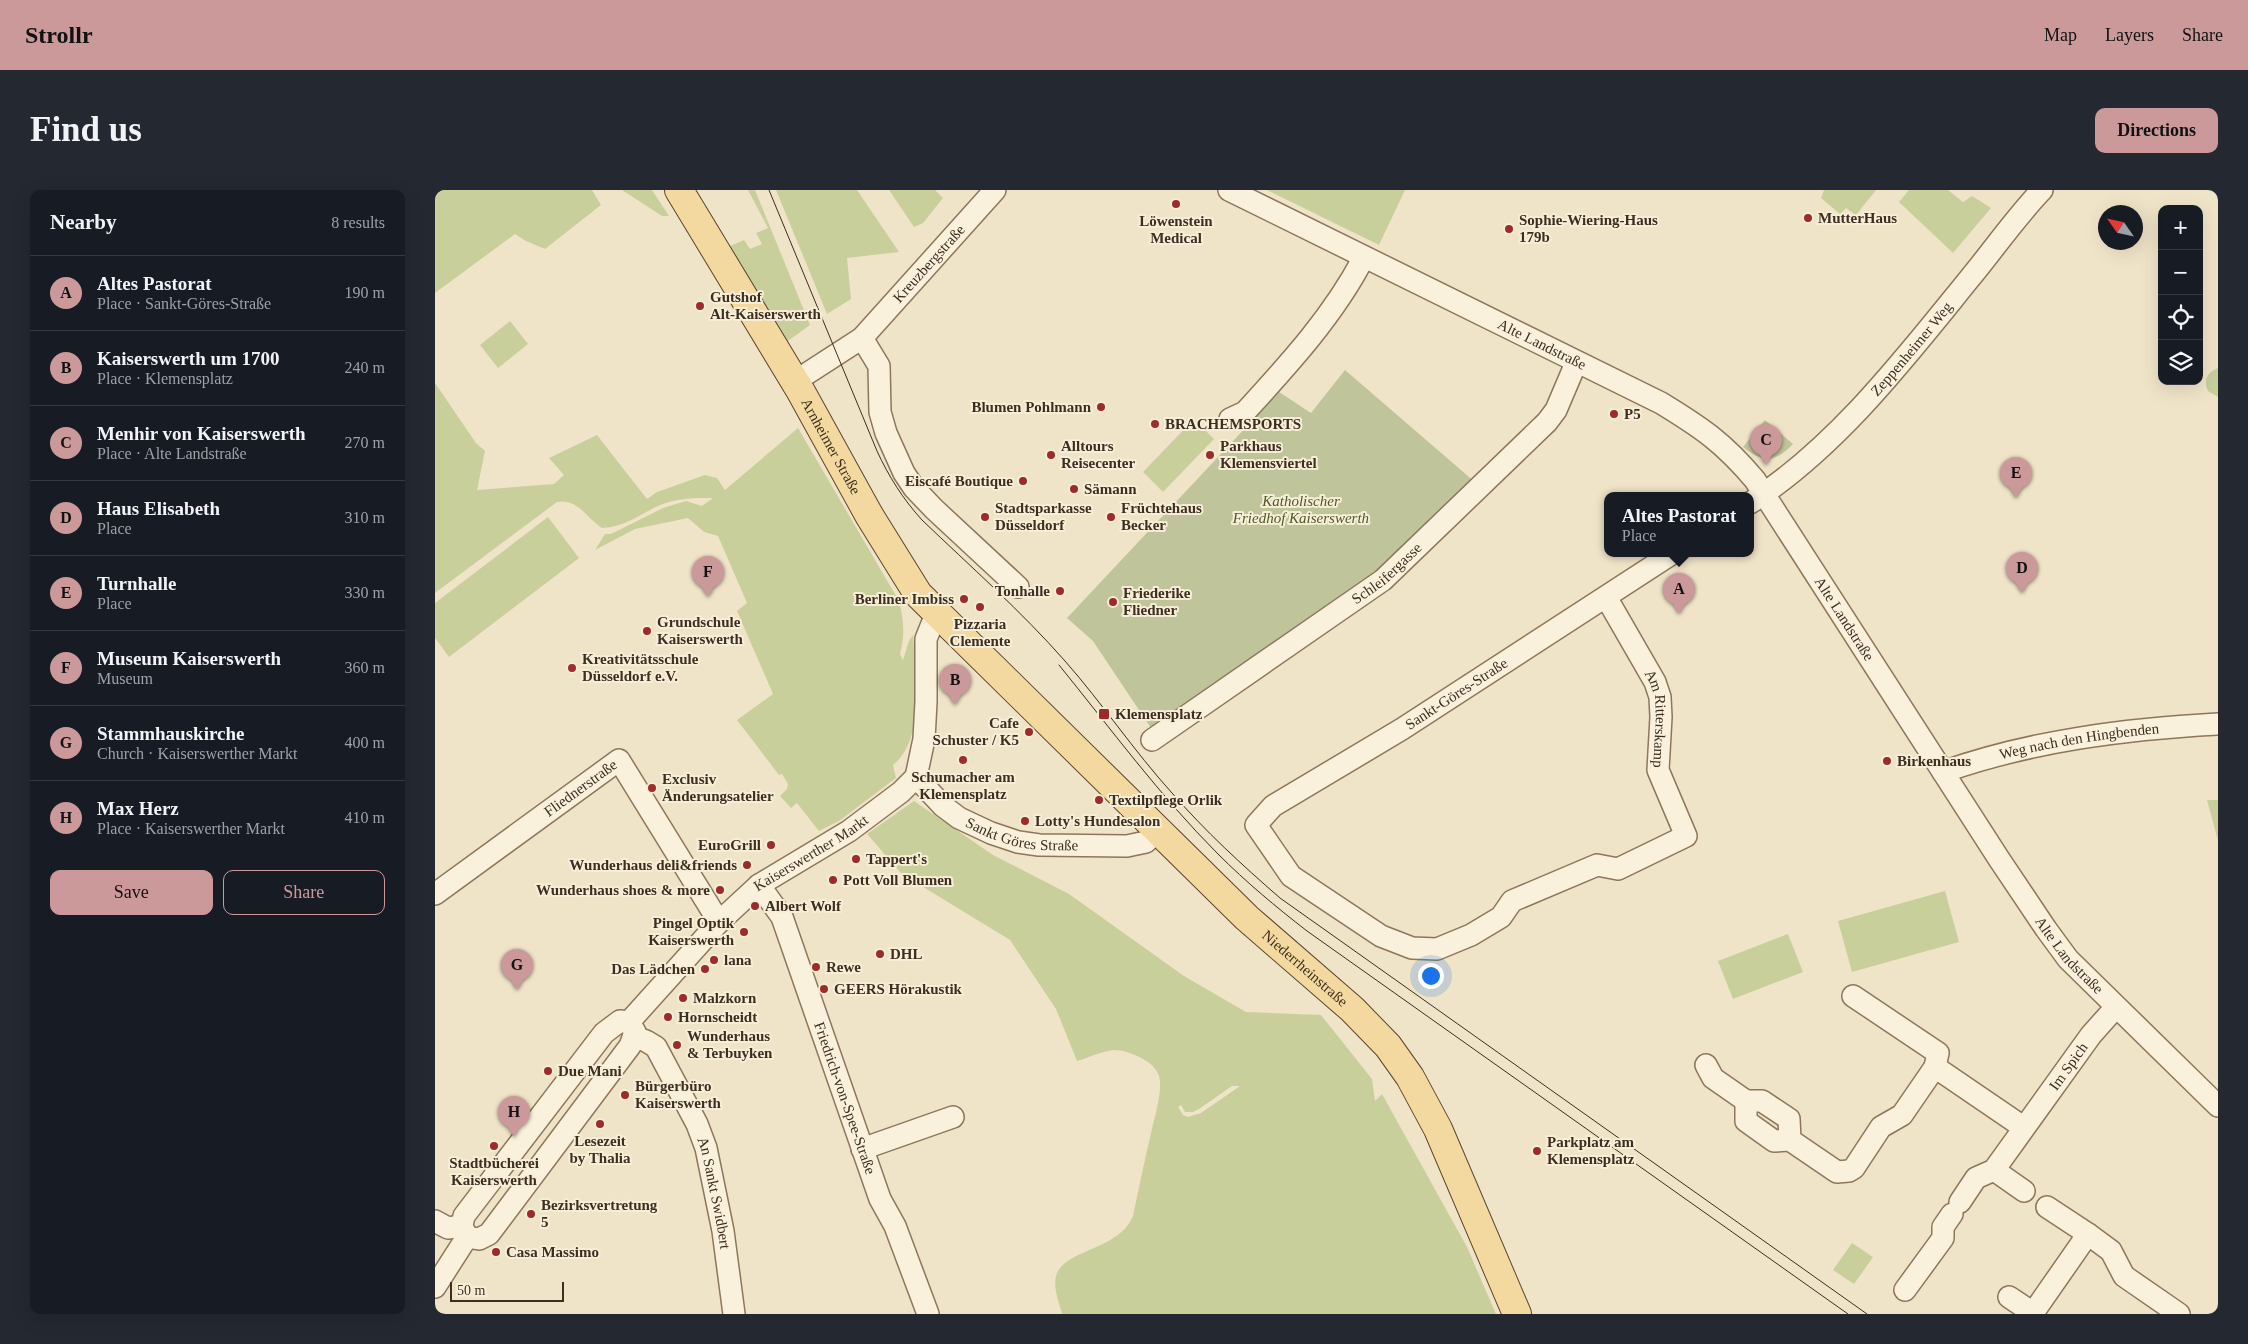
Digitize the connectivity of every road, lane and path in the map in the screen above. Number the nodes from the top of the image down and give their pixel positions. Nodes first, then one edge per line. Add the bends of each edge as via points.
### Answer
1 (679, 190) edge
2 (995, 190) edge
3 (1229, 190) edge
4 (2043, 190) edge
5 (1364, 258) junction
6 (862, 338) junction
7 (1577, 363) junction
8 (794, 382) junction
9 (1230, 419) dead end
10 (1757, 498) edge
11 (1667, 557) edge
12 (1017, 587) dead end
13 (1606, 597) junction
14 (936, 614) junction
15 (1007, 683) joint
16 (2218, 724) edge
17 (1152, 740) dead end
18 (1943, 772) junction
19 (909, 785) junction
20 (1152, 836) junction
21 (1266, 841) joint
22 (759, 885) junction
23 (435, 894) edge
24 (719, 922) junction
25 (1853, 996) dead end
26 (2117, 1007) junction
27 (632, 1029) junction
28 (1705, 1064) dead end
29 (1935, 1067) junction
30 (2218, 1106) edge
31 (953, 1117) dead end
32 (2023, 1127) junction
33 (862, 1149) junction
34 (1994, 1170) junction
35 (2024, 1191) dead end
36 (2047, 1207) dead end
37 (435, 1221) edge
38 (465, 1231) junction
39 (2088, 1234) junction
40 (435, 1287) edge
41 (1905, 1290) dead end
42 (2009, 1298) dead end
43 (2034, 1313) edge
44 (734, 1314) edge
45 (927, 1314) edge
46 (1517, 1314) edge
47 (2179, 1314) edge

1 - 8 main road, Arnheimer Straße
2 - 6 street, Kreuzbergstraße
3 - 5 street, Alte Landstraße
4 - 10 street, Zeppenheimer Weg via 1847,421 1804,462
5 - 7 street, Alte Landstraße
5 - 9 street via 1315,332 1245,412
6 - 8 street, Kreuzbergstraße
6 - 12 street via 879,366 880,412 904,473 934,509
7 - 10 street, Alte Landstraße via 1661,404 1711,434 1746,469
7 - 17 street, Schleifergasse via 1556,410 1547,422 1383,580
8 - 14 main road, Arnheimer Straße via 879,531 918,594
10 - 18 street, Alte Landstraße
11 - 13 street, Sankt-Göres-Straße
13 - 21 street, Sankt-Göres-Straße via 1403,729 1273,806 1256,825
13 - 21 street, Am Ritterskamp via 1655,682 1660,697 1658,770 1686,836 1618,869 1597,865 1512,901 1501,917 1471,935 1437,949 1424,950 1397,944 1381,936 1304,885 1291,876
14 - 15 main road, Arnheimer Straße
14 - 19 street via 926,639 925,720
15 - 20 main road, Niederrheinstraße
16 - 18 street, Weg nach den Hingbenden via 2073,739 1989,756
18 - 26 street, Alte Landstraße via 2068,959
19 - 20 street, Sankt Göres Straße via 959,818 1018,842 1127,846
19 - 22 street, Kaiserswerther Markt via 828,845
20 - 46 main road, Niederrheinstraße via 1352,1009 1388,1046 1410,1077 1438,1129
22 - 24 street, Kaiserswerther Markt
22 - 33 street, Friedrich-von-Spee-Straße via 782,917
23 - 24 street, Fliednerstraße via 619,760
24 - 27 street, Kaiserswerther Markt
25 - 29 street via 1938,1053
26 - 30 street, Alte Landstraße
26 - 32 street, Im Spich via 2091,1034
27 - 38 street, Kaiserswerther Markt via 620,1021 604,1033 465,1216
27 - 38 street, Kaiserswerther Markt via 630,1046 489,1234 479,1239
27 - 44 street, An Sankt Swidbert via 656,1047 697,1124 706,1148 723,1232
28 - 29 street via 1713,1078 1746,1101 1762,1101 1789,1119 1791,1140 1837,1172 1854,1168 1881,1127 1902,1115
29 - 32 street
31 - 33 street
32 - 34 street, Im Spich
33 - 45 street, Friedrich-von-Spee-Straße
34 - 35 street
34 - 41 street, Im Spich via 1976,1178 1943,1227 1943,1238
36 - 39 street
37 - 38 street via 448,1228
38 - 40 street, Kaiserswerther Markt
39 - 43 street
39 - 47 street via 2111,1251 2124,1276
42 - 43 street

